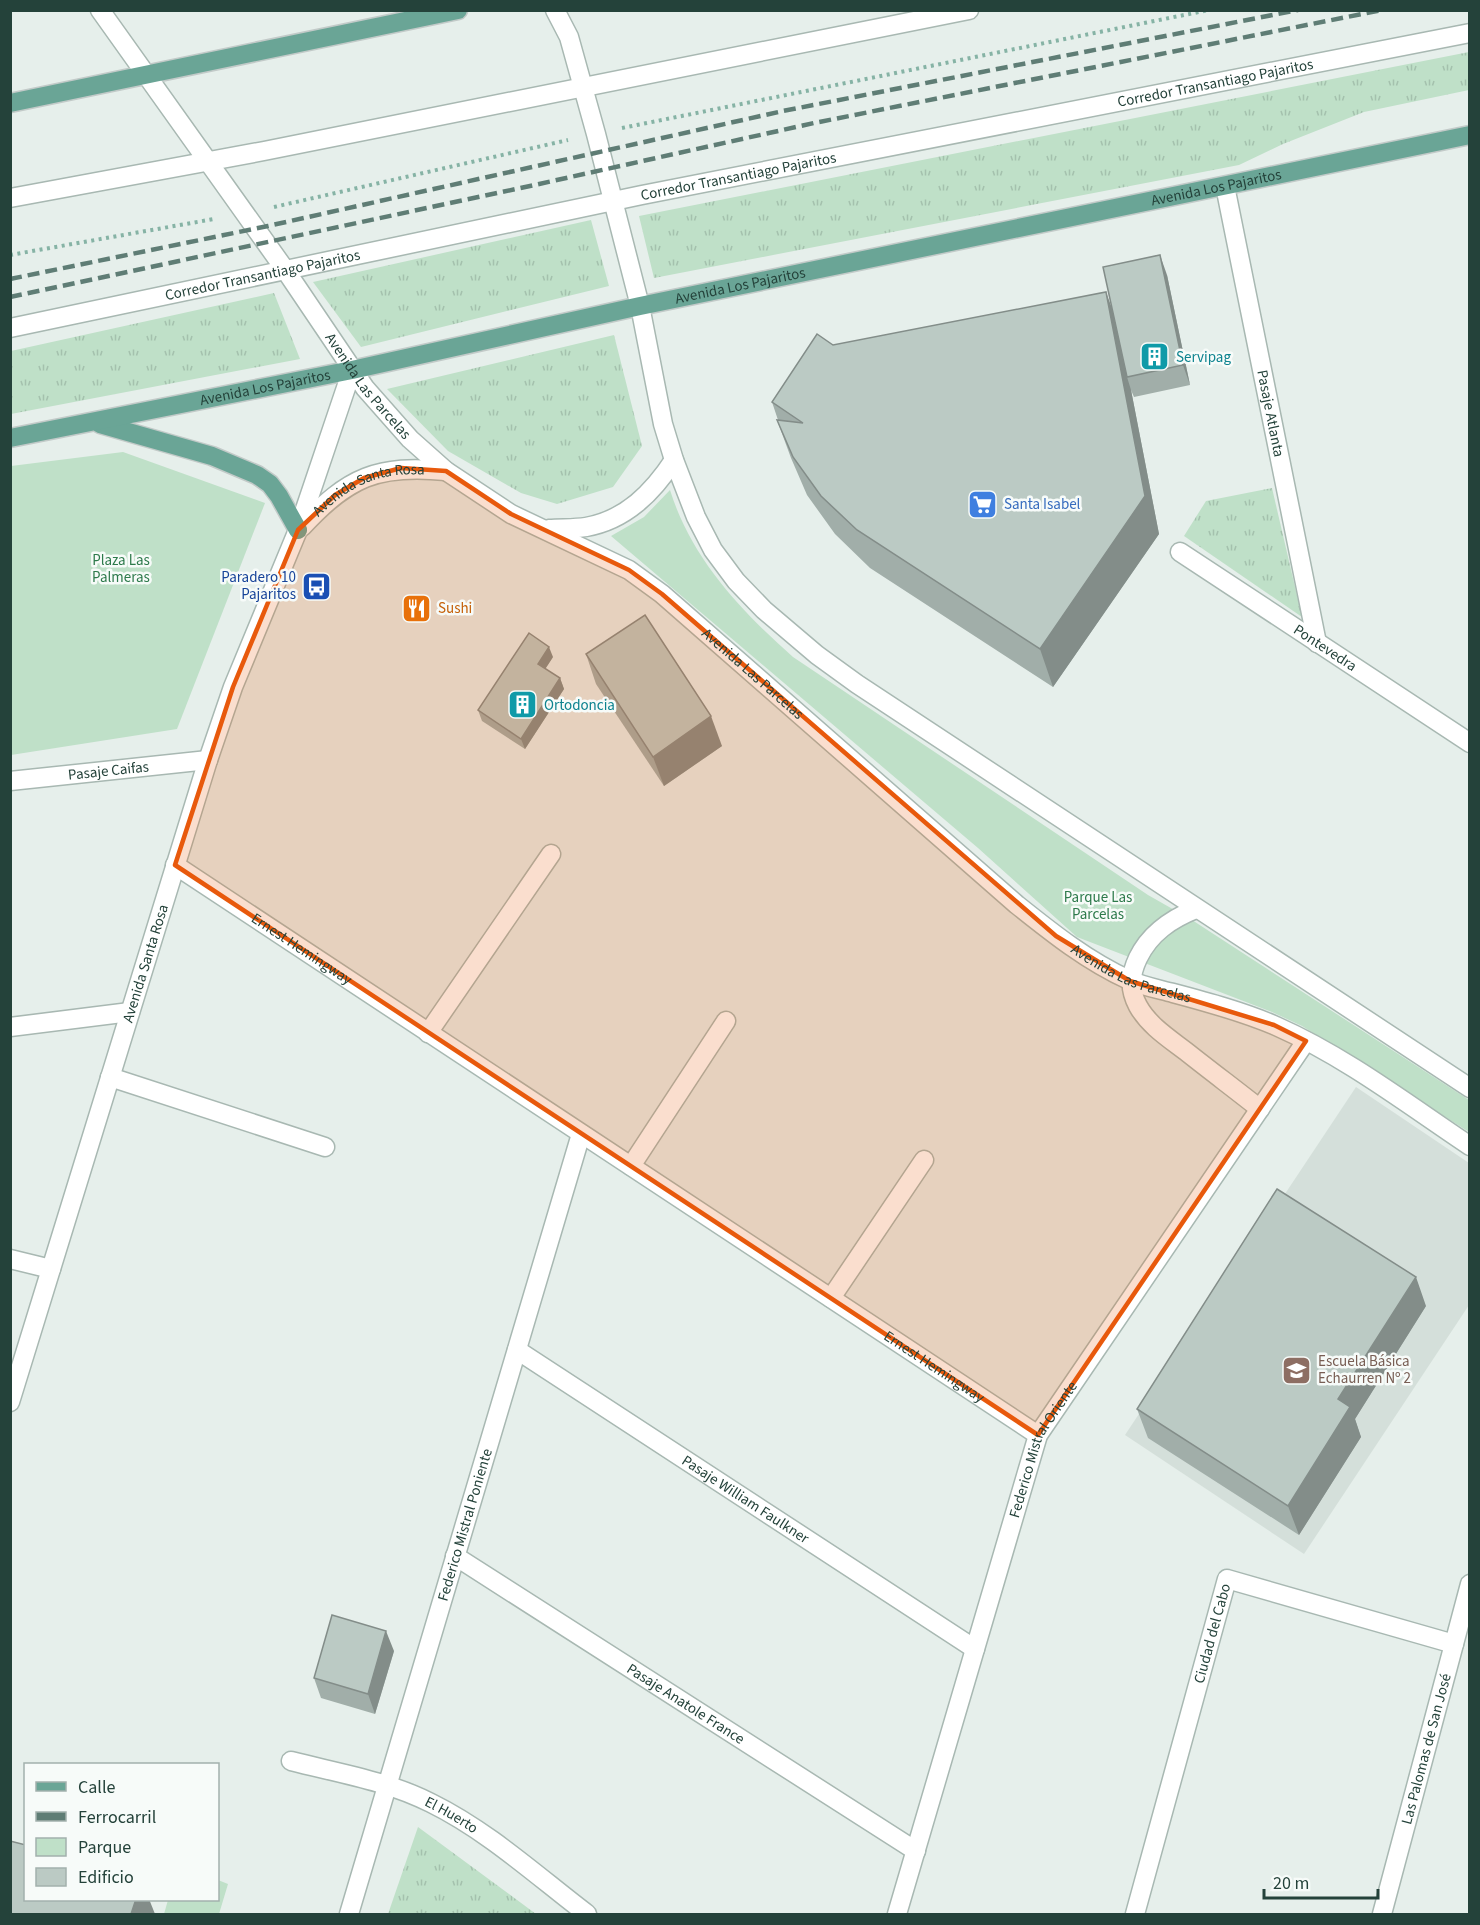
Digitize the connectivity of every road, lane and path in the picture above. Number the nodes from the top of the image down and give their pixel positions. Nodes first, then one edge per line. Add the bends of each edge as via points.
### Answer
1 (100, 10) edge
2 (458, 10) edge
3 (555, 10) edge
4 (969, 10) edge
5 (1470, 33) edge
6 (147, 74) junction
7 (584, 88) junction
8 (10, 103) edge
9 (1470, 135) edge
10 (209, 162) junction
11 (1225, 186) junction
12 (10, 198) edge
13 (613, 201) junction
14 (286, 271) junction
15 (640, 306) junction
16 (10, 328) edge
17 (352, 370) junction
18 (95, 422) junction
19 (10, 438) edge
20 (674, 460) junction
21 (446, 471) junction
22 (544, 529) junction
23 (298, 530) junction
24 (1180, 552) dead end
25 (1317, 642) junction
26 (1470, 742) edge
27 (208, 760) junction
28 (10, 781) edge
29 (551, 854) dead end
30 (175, 865) junction
31 (1196, 909) junction
32 (1130, 981) junction
33 (130, 1012) junction
34 (726, 1021) dead end
35 (10, 1027) edge
36 (428, 1033) junction
37 (1306, 1041) junction
38 (110, 1077) junction
39 (1470, 1088) edge
40 (1260, 1109) junction
41 (581, 1134) junction
42 (1470, 1146) edge
43 (325, 1147) dead end
44 (924, 1160) dead end
45 (631, 1166) junction
46 (10, 1259) edge
47 (51, 1269) junction
48 (831, 1298) junction
49 (517, 1350) junction
50 (10, 1402) edge
51 (1038, 1435) junction
52 (455, 1557) junction
53 (1470, 1584) edge
54 (1454, 1644) junction
55 (975, 1649) junction
56 (291, 1761) dead end
57 (388, 1786) junction
58 (916, 1851) junction
59 (349, 1914) edge
60 (587, 1914) edge
61 (897, 1914) edge
62 (1135, 1914) edge
63 (1382, 1914) edge

1 - 6 street, Avenida Las Parcelas
2 - 6 main road
3 - 7 street via 569,37
4 - 7 street
5 - 13 street, Corredor Transantiago Pajaritos
6 - 8 main road
6 - 10 street, Avenida Las Parcelas
7 - 10 street
7 - 13 street
9 - 11 main road, Avenida Los Pajaritos
10 - 12 street
10 - 14 street, Avenida Las Parcelas
11 - 15 main road, Avenida Los Pajaritos
11 - 25 street, Pasaje Atlanta
13 - 14 street, Corredor Transantiago Pajaritos
13 - 15 street
14 - 16 street, Corredor Transantiago Pajaritos
14 - 17 street, Avenida Las Parcelas
15 - 17 main road, Avenida Los Pajaritos
15 - 20 street
17 - 18 main road, Avenida Los Pajaritos
17 - 21 street, Avenida Las Parcelas via 410,439
17 - 23 street, Avenida Santa Rosa
18 - 19 main road, Avenida Los Pajaritos
18 - 23 main road via 212,456 257,475 279,496
20 - 22 street via 651,491 616,517 586,527
20 - 31 street via 713,550 736,580 788,632 857,684
21 - 22 street, Avenida Las Parcelas via 511,514
21 - 23 street, Avenida Santa Rosa via 401,468 364,478 335,495
22 - 32 street, Avenida Las Parcelas via 629,570 662,594 1016,904 1090,959
23 - 27 street, Avenida Santa Rosa via 233,687
24 - 25 street, Pontevedra
25 - 26 street, Pontevedra
27 - 28 street, Pasaje Caifas
27 - 30 street, Avenida Santa Rosa
29 - 36 street
30 - 33 street, Avenida Santa Rosa
30 - 36 street, Ernest Hemingway
31 - 32 street via 1171,921 1150,938
31 - 39 street
32 - 37 street, Avenida Las Parcelas via 1274,1025
32 - 40 street via 1139,1007 1154,1026
33 - 35 street
33 - 38 street, Avenida Santa Rosa
34 - 45 street
36 - 41 street, Ernest Hemingway
37 - 40 street, Federico Mistral Oriente
37 - 42 street, Avenida Las Parcelas
38 - 43 street
38 - 47 street, Avenida Santa Rosa
40 - 51 street, Federico Mistral Oriente
41 - 45 street, Ernest Hemingway
41 - 49 street, Federico Mistral Poniente
44 - 48 street
45 - 48 street, Ernest Hemingway
46 - 47 street
47 - 50 street, Avenida Santa Rosa
48 - 51 street, Ernest Hemingway
49 - 52 street, Federico Mistral Poniente
49 - 55 street, Pasaje William Faulkner
51 - 55 street, Federico Mistral Oriente
52 - 57 street, Federico Mistral Poniente
52 - 58 street, Pasaje Anatole France
53 - 54 street, Las Palomas de San José
54 - 62 street, Ciudad del Cabo via 1227,1579
54 - 63 street, Las Palomas de San José
55 - 58 street, Federico Mistral Oriente
56 - 57 street, El Huerto
57 - 59 street, Federico Mistral Poniente
57 - 60 street, El Huerto via 430,1802 471,1826
58 - 61 street, Federico Mistral Oriente

